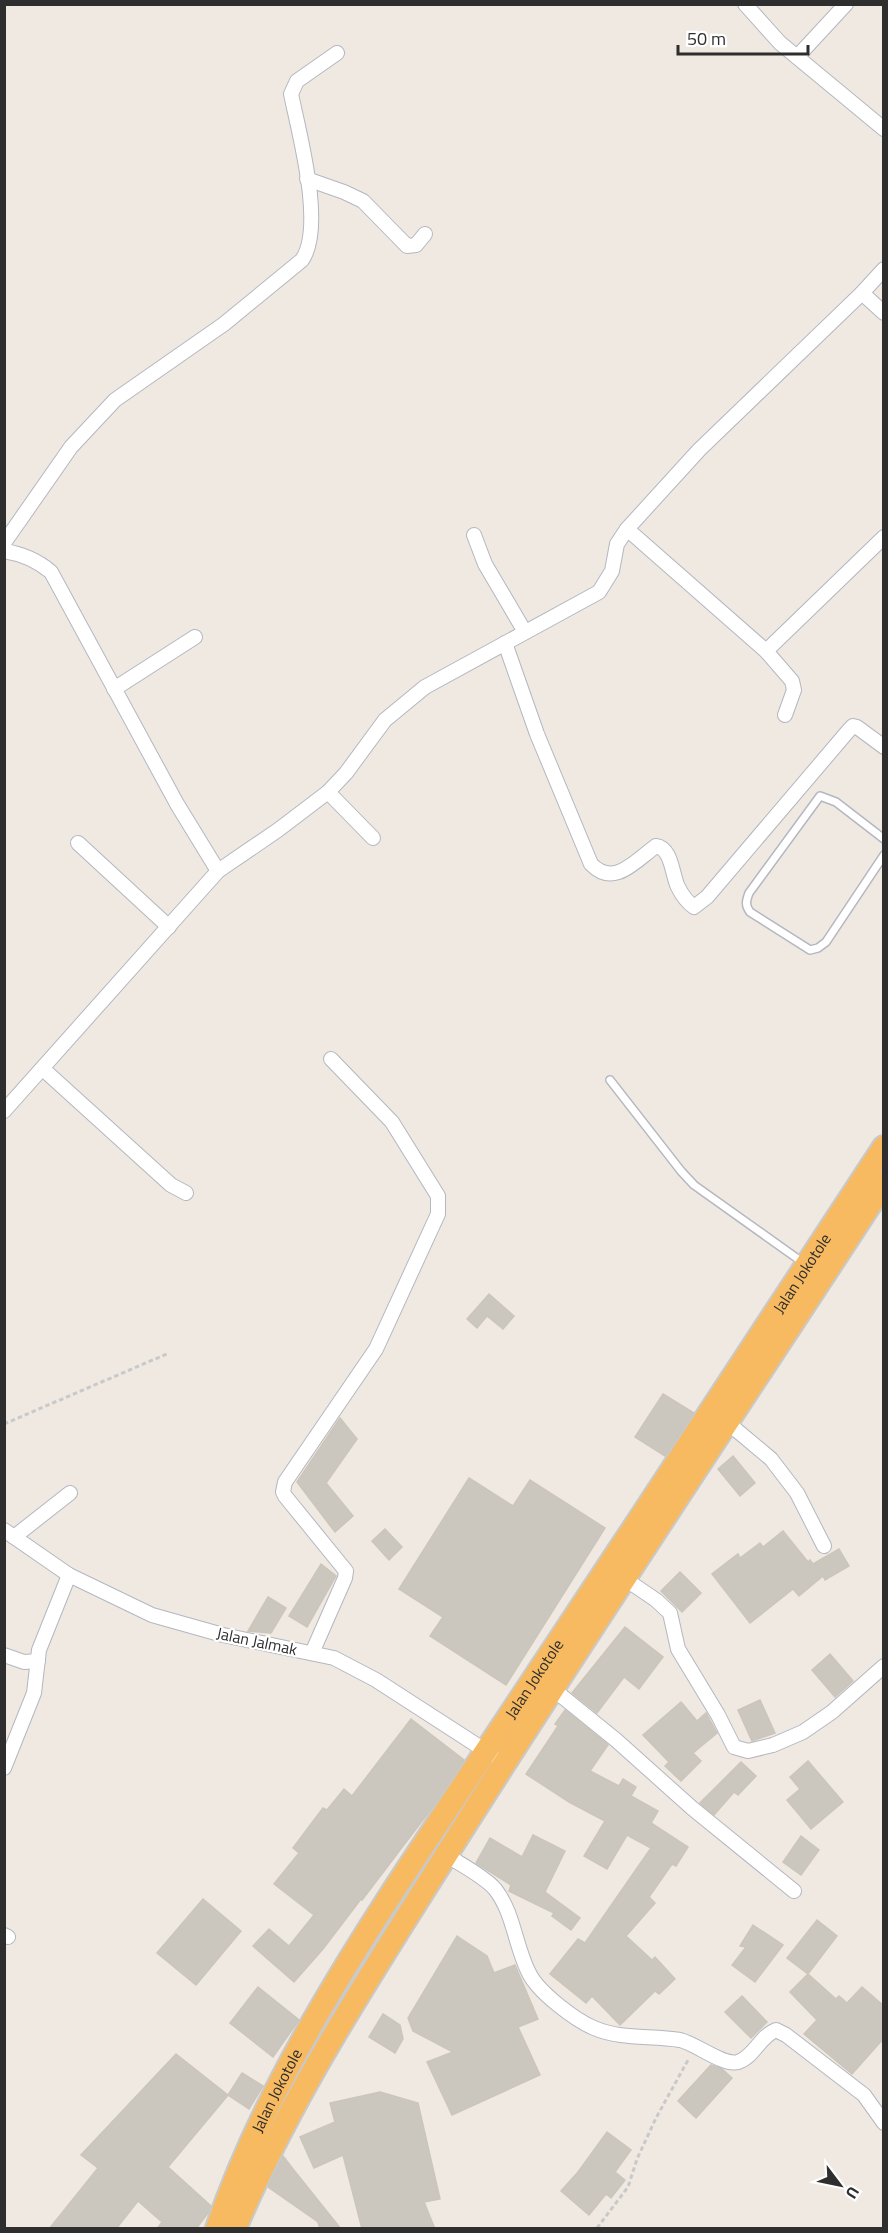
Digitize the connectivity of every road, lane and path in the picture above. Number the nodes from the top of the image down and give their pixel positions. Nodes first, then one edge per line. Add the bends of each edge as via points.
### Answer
1 (745, 4) edge
2 (846, 4) edge
3 (337, 53) dead end
4 (797, 57) junction
5 (884, 129) edge
6 (307, 179) junction
7 (425, 234) dead end
8 (884, 269) edge
9 (862, 292) junction
10 (884, 313) edge
11 (630, 532) junction
12 (474, 535) dead end
13 (884, 537) edge
14 (4, 543) edge
15 (4, 551) edge
16 (525, 632) junction
17 (195, 637) dead end
18 (505, 643) junction
19 (766, 651) junction
20 (114, 689) junction
21 (786, 715) dead end
22 (884, 747) edge
23 (328, 792) junction
24 (373, 838) dead end
25 (884, 839) edge
26 (78, 843) dead end
27 (884, 855) edge
28 (218, 871) junction
29 (170, 927) junction
30 (331, 1059) dead end
31 (43, 1069) junction
32 (610, 1080) dead end
33 (4, 1111) edge
34 (884, 1147) edge
35 (884, 1183) edge
36 (186, 1192) dead end
37 (807, 1265) junction
38 (169, 1353) dead end
39 (719, 1416) junction
40 (4, 1424) edge
41 (70, 1493) dead end
42 (655, 1514) junction
43 (9, 1534) edge
44 (824, 1546) dead end
45 (69, 1575) junction
46 (625, 1579) junction
47 (312, 1653) junction
48 (4, 1655) edge
49 (38, 1661) junction
50 (884, 1666) edge
51 (553, 1689) junction
52 (495, 1757) junction
53 (4, 1768) edge
54 (447, 1855) junction
55 (794, 1891) dead end
56 (696, 2045) junction
57 (884, 2123) edge
58 (217, 2229) edge
59 (235, 2229) edge
60 (597, 2229) edge

1 - 4 street
2 - 4 street
3 - 6 street via 297,81 291,94
4 - 5 street
6 - 7 street via 363,201 407,246 416,245
6 - 14 street via 313,217 308,252 302,260 224,324 115,400 71,447
8 - 9 street
9 - 10 street
9 - 11 street via 699,450
11 - 16 street via 617,544 612,571 599,592
11 - 19 street
12 - 16 street via 485,564
13 - 19 street
15 - 20 street via 40,562 51,572
16 - 18 street
17 - 20 street
18 - 22 street via 537,734 591,864 607,875 620,873 660,846 666,851 678,887 694,907 707,897 849,730 858,727
18 - 23 street via 425,687 385,720
19 - 21 street via 792,681 794,690
20 - 28 street
23 - 24 street
23 - 28 street
25 - 27 lane via 836,802 820,796 749,893 747,908 810,950 818,948 826,942
26 - 29 street
28 - 29 street
29 - 31 street
30 - 47 street via 392,1122 439,1202 438,1214 376,1349 285,1482 285,1497 346,1571
31 - 33 street
31 - 36 street via 171,1185
32 - 37 lane via 694,1185
34 - 37 highway, Jalan Jokotole
35 - 39 highway, Jalan Jokotole
37 - 39 highway, Jalan Jokotole
38 - 40 path
39 - 42 highway, Jalan Jokotole
39 - 44 street via 771,1459 803,1503
41 - 43 street
42 - 46 highway, Jalan Jokotole
42 - 52 highway, Jalan Jokotole
43 - 45 street, Jalan Jalmak
45 - 47 street, Jalan Jalmak via 152,1615 223,1635
45 - 49 street
46 - 50 street via 670,1613 678,1649 734,1746 741,1749 773,1745 803,1732
46 - 51 highway, Jalan Jokotole
47 - 52 street, Jalan Jalmak via 334,1658 369,1676
48 - 49 street via 24,1662
49 - 53 street via 34,1693
51 - 52 highway, Jalan Jokotole
51 - 55 street
52 - 54 highway, Jalan Jokotole
52 - 58 highway, Jalan Jokotole via 424,1842 294,2059 258,2127
54 - 56 street via 494,1888 515,1931 529,1973 566,2011 593,2028 615,2035
54 - 59 highway, Jalan Jokotole via 321,2055 258,2173
56 - 57 street via 727,2062 737,2062 776,2030 864,2095
56 - 60 path via 656,2118 628,2187

